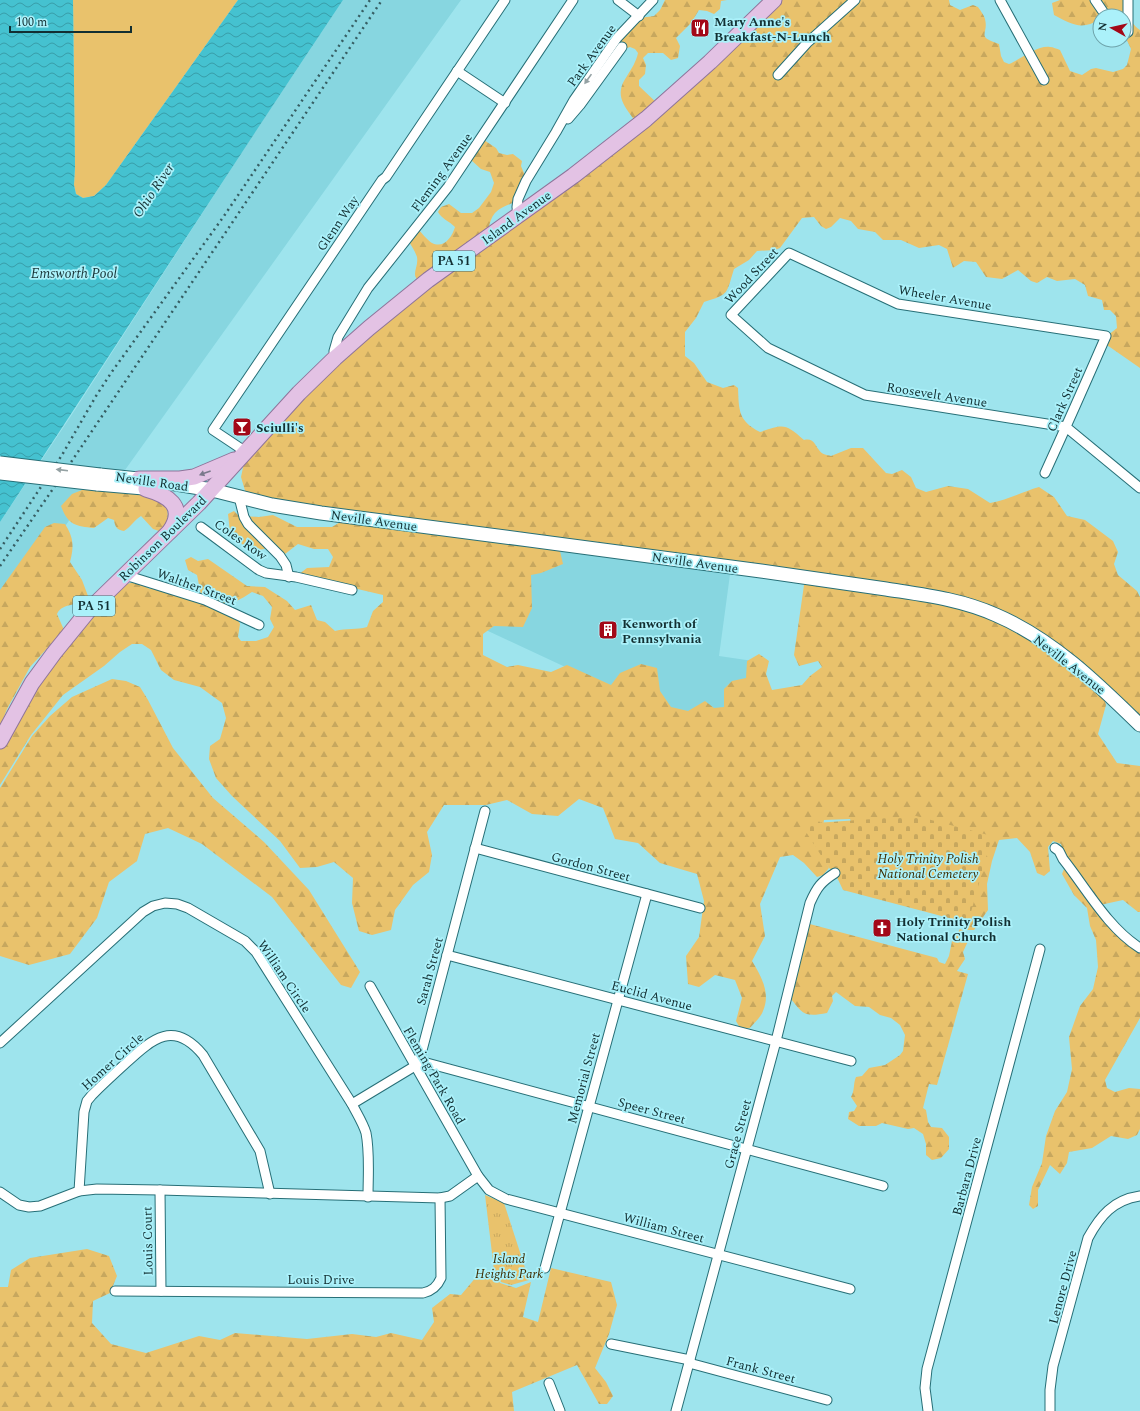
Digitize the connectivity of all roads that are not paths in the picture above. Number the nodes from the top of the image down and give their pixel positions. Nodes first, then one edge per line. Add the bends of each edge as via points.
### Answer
1 (505, 0) edge
2 (574, 0) edge
3 (618, 0) edge
4 (653, 0) edge
5 (774, 0) edge
6 (855, 0) edge
7 (1000, 0) edge
8 (639, 16) junction
9 (622, 46) dead end
10 (457, 71) junction
11 (778, 75) dead end
12 (1044, 80) dead end
13 (505, 103) junction
14 (556, 132) junction
15 (518, 215) junction
16 (789, 253) joint
17 (732, 315) joint
18 (1106, 336) joint
19 (335, 358) junction
20 (1066, 427) junction
21 (243, 455) junction
22 (0, 463) edge
23 (1045, 472) dead end
24 (0, 473) edge
25 (99, 480) junction
26 (142, 484) junction
27 (1140, 488) edge
28 (212, 490) junction
29 (239, 497) junction
30 (201, 527) dead end
31 (167, 536) junction
32 (125, 575) junction
33 (289, 577) junction
34 (352, 590) dead end
35 (259, 624) dead end
36 (1140, 725) edge
37 (0, 741) edge
38 (485, 811) dead end
39 (475, 848) junction
40 (1055, 848) dead end
41 (835, 873) dead end
42 (647, 894) junction
43 (700, 908) dead end
44 (1140, 948) edge
45 (1040, 949) dead end
46 (447, 955) junction
47 (370, 986) dead end
48 (618, 1000) junction
49 (776, 1041) junction
50 (0, 1043) edge
51 (851, 1061) dead end
52 (415, 1066) junction
53 (352, 1104) junction
54 (589, 1107) junction
55 (746, 1149) junction
56 (478, 1176) junction
57 (882, 1186) dead end
58 (160, 1190) junction
59 (79, 1191) junction
60 (0, 1192) edge
61 (270, 1194) junction
62 (1140, 1196) edge
63 (368, 1197) junction
64 (440, 1198) junction
65 (560, 1213) junction
66 (718, 1255) junction
67 (545, 1268) dead end
68 (850, 1290) dead end
69 (115, 1291) dead end
70 (161, 1291) junction
71 (611, 1344) dead end
72 (689, 1362) junction
73 (549, 1383) dead end
74 (827, 1400) dead end
75 (560, 1411) edge
76 (676, 1411) edge
77 (928, 1411) edge
78 (1050, 1411) edge

1 - 10 street, Glenn Way
2 - 13 street, Fleming Avenue
3 - 8 street
4 - 8 street, Park Avenue
5 - 15 main road, Island Avenue / PA 51 via 646,119
6 - 11 street
7 - 12 street
8 -> 14 street, Park Avenue via 617,38 574,100
9 - 14 street, Park Avenue via 580,105
10 - 13 street
10 - 21 street, Glenn Way via 213,430
13 - 19 street, Fleming Avenue via 448,187 368,288 338,337
14 - 15 street, Park Avenue via 526,181 518,199
15 - 19 main road, Island Avenue / PA 51 via 428,280
16 - 17 street, Wood Street
16 - 18 street, Wheeler Avenue via 898,304
17 - 20 street, Roosevelt Avenue via 768,348 865,395
18 - 20 street, Clark Street
19 - 21 main road, Island Avenue / PA 51 via 299,393
20 - 23 street, Clark Street
20 - 27 street
21 -> 26 main road via 194,477
21 - 28 main road, Island Avenue / PA 51
25 -> 22 street, Neville Road, bridge
24 - 25 street, Neville Road, bridge
25 - 26 street, Neville Road
26 - 28 street, Neville Road via 192,492
26 - 31 main road via 165,496 175,507 174,526
28 - 29 street, Neville Avenue
28 - 31 main road, Robinson Boulevard / PA 51
29 - 33 street, Coles Row via 248,524 280,556
29 - 36 street, Neville Avenue via 314,512 955,600 1014,623 1038,638 1100,687
30 - 33 street, Coles Row via 259,570
31 - 32 main road, Robinson Boulevard / PA 51
32 - 35 street, Walther Street via 204,600
32 - 37 main road, Robinson Boulevard / PA 51 via 90,610 54,653 32,683
33 - 34 street, Coles Row
38 - 39 street, Sarah Street
39 - 42 street, Gordon Street
39 - 46 street, Sarah Street
40 - 44 street via 1108,919
41 - 49 street, Grace Street via 822,881 810,903
42 - 43 street, Gordon Street
42 - 48 street, Memorial Street
45 - 77 street, Barbara Drive via 927,1369 925,1388
46 - 48 street, Euclid Avenue
46 - 52 street, Sarah Street via 421,1054
47 - 52 street, Fleming Park Road
48 - 49 street, Euclid Avenue
48 - 54 street, Memorial Street
49 - 51 street, Euclid Avenue
49 - 55 street, Grace Street
50 - 53 street, William Circle via 143,912 159,904 177,904 251,946
52 - 53 street
52 - 54 street, Speer Street via 427,1063
52 - 56 street, Fleming Park Road
53 - 63 street, William Circle via 362,1122 368,1143
54 - 55 street, Speer Street
54 - 65 street, Memorial Street
55 - 57 street, Speer Street
55 - 66 street, Grace Street
56 - 64 street via 450,1196
56 - 65 street, William Street via 489,1190 497,1195
58 - 59 street
58 - 61 street
58 - 70 street, Louis Court
59 - 60 street via 40,1206 29,1207 19,1205
59 - 61 street, Homer Circle via 82,1122 87,1101 148,1043 160,1037 174,1036 196,1046 247,1127 262,1155
61 - 63 street
62 - 78 street, Lenore Drive via 1110,1208 1088,1238 1054,1366
63 - 64 street
64 - 70 street, Louis Drive via 441,1278 429,1291
65 - 66 street, William Street
65 - 67 street, Memorial Street
66 - 68 street, William Street
66 - 72 street, Grace Street
69 - 70 street, Louis Drive
71 - 72 street, Frank Street
72 - 74 street, Frank Street
72 - 76 street, Grace Street
73 - 75 street

